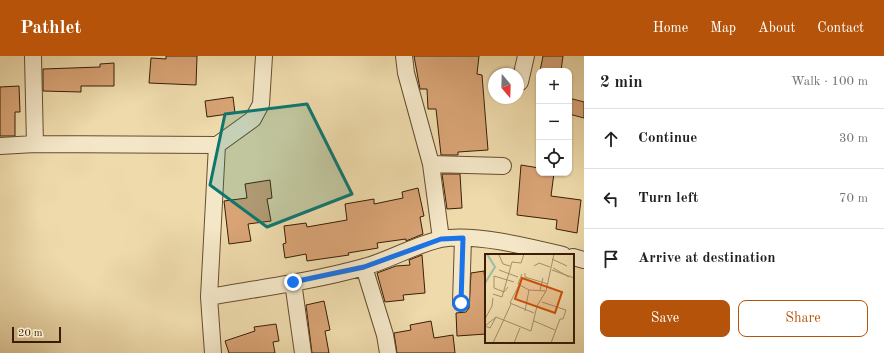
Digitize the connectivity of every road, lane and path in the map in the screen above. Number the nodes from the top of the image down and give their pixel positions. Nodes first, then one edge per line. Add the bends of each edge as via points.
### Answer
1 (33, 56) edge
2 (264, 56) edge
3 (404, 56) edge
4 (526, 56) edge
5 (523, 68) edge
6 (35, 144) junction
7 (217, 144) junction
8 (0, 146) edge
9 (430, 164) junction
10 (503, 166) dead end
11 (463, 238) junction
12 (441, 239) junction
13 (512, 249) edge
14 (555, 254) edge
15 (364, 267) junction
16 (293, 282) junction
17 (209, 297) junction
18 (461, 303) dead end
19 (213, 353) edge
20 (303, 353) edge
21 (388, 353) edge

1 - 6 street
2 - 7 street via 261,104 256,114 253,119
3 - 9 street via 406,73
4 - 5 street
6 - 7 street
6 - 8 street
7 - 17 street
9 - 10 street
9 - 12 street
11 - 12 street
11 - 13 street
11 - 18 street
12 - 15 street
13 - 14 street
15 - 16 street
15 - 21 street
16 - 17 street
16 - 20 street
17 - 19 street

